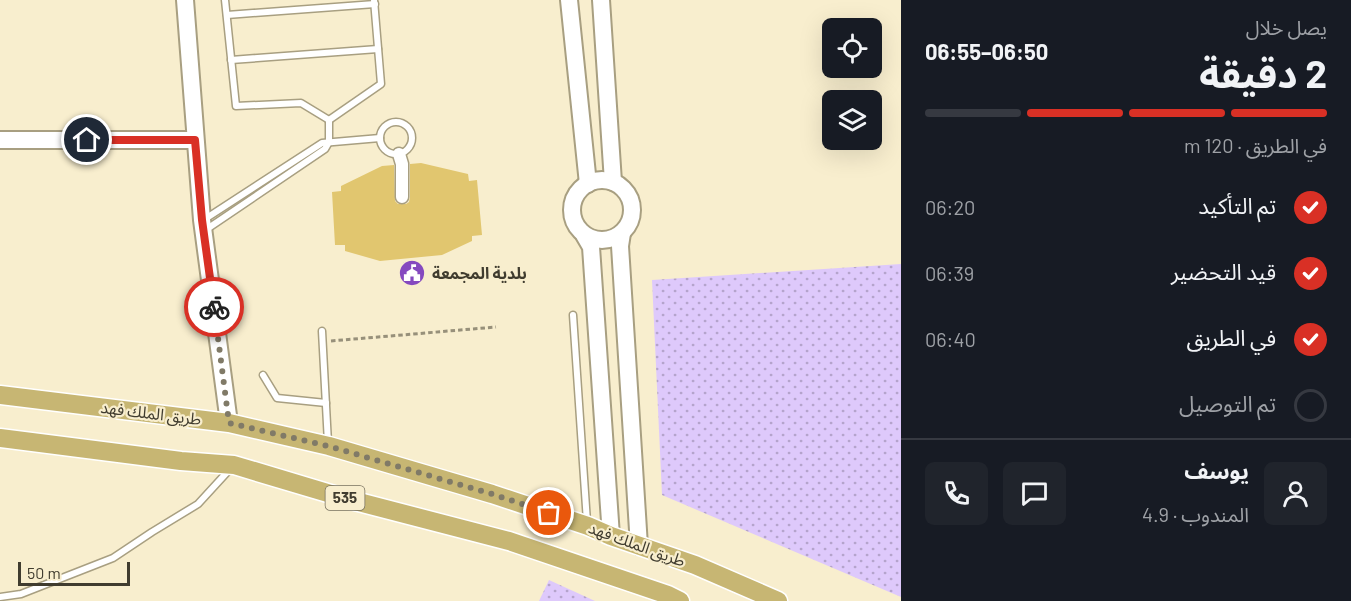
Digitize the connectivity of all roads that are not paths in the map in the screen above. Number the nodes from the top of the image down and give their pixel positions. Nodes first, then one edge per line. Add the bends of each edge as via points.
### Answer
1 (185, 0) edge
2 (225, 0) edge
3 (569, 0) edge
4 (601, 0) edge
5 (375, 2) edge
6 (227, 15) junction
7 (378, 49) junction
8 (231, 60) junction
9 (329, 120) junction
10 (381, 138) junction
11 (0, 140) edge
12 (195, 140) junction
13 (329, 142) junction
14 (399, 154) junction
15 (612, 182) junction
16 (588, 184) junction
17 (402, 197) dead end
18 (203, 226) junction
19 (622, 232) junction
20 (584, 235) junction
21 (573, 315) dead end
22 (322, 331) dead end
23 (263, 375) dead end
24 (0, 395) edge
25 (326, 404) junction
26 (229, 423) junction
27 (0, 438) edge
28 (328, 446) junction
29 (234, 465) junction
30 (588, 526) junction
31 (611, 536) junction
32 (639, 546) junction
33 (0, 597) edge
34 (680, 601) edge
35 (778, 601) edge

1 - 12 street
2 - 6 lane
3 - 16 street
4 - 15 street
5 - 6 lane
5 - 7 lane
6 - 8 lane
7 - 8 lane
7 - 9 lane via 381,84
8 - 9 lane via 236,106 301,103
9 - 13 lane
10 - 13 lane
10 - 14 lane via 388,152
10 - 14 lane via 392,123 406,126 411,144
11 - 12 street
12 - 18 street
13 - 18 lane via 322,143
13 - 18 lane via 325,149
14 - 17 street
15 - 16 street
15 - 19 street via 628,195 631,204 632,215
16 - 20 street via 574,198 572,208 573,218
18 - 26 street
19 - 20 street via 604,240
19 - 32 street
20 - 31 street via 591,247
21 - 30 lane
22 - 25 lane
23 - 25 lane via 277,398
24 - 26 main road, طريق الملك فهد
25 - 28 lane
26 - 28 main road, طريق الملك فهد
27 - 29 main road, 535
28 - 30 main road, طريق الملك فهد
29 - 33 lane via 198,504 112,558 21,594
29 - 34 main road, 535 via 509,541
30 - 31 main road, طريق الملك فهد
31 - 32 main road, طريق الملك فهد
32 - 35 main road, طريق الملك فهد

